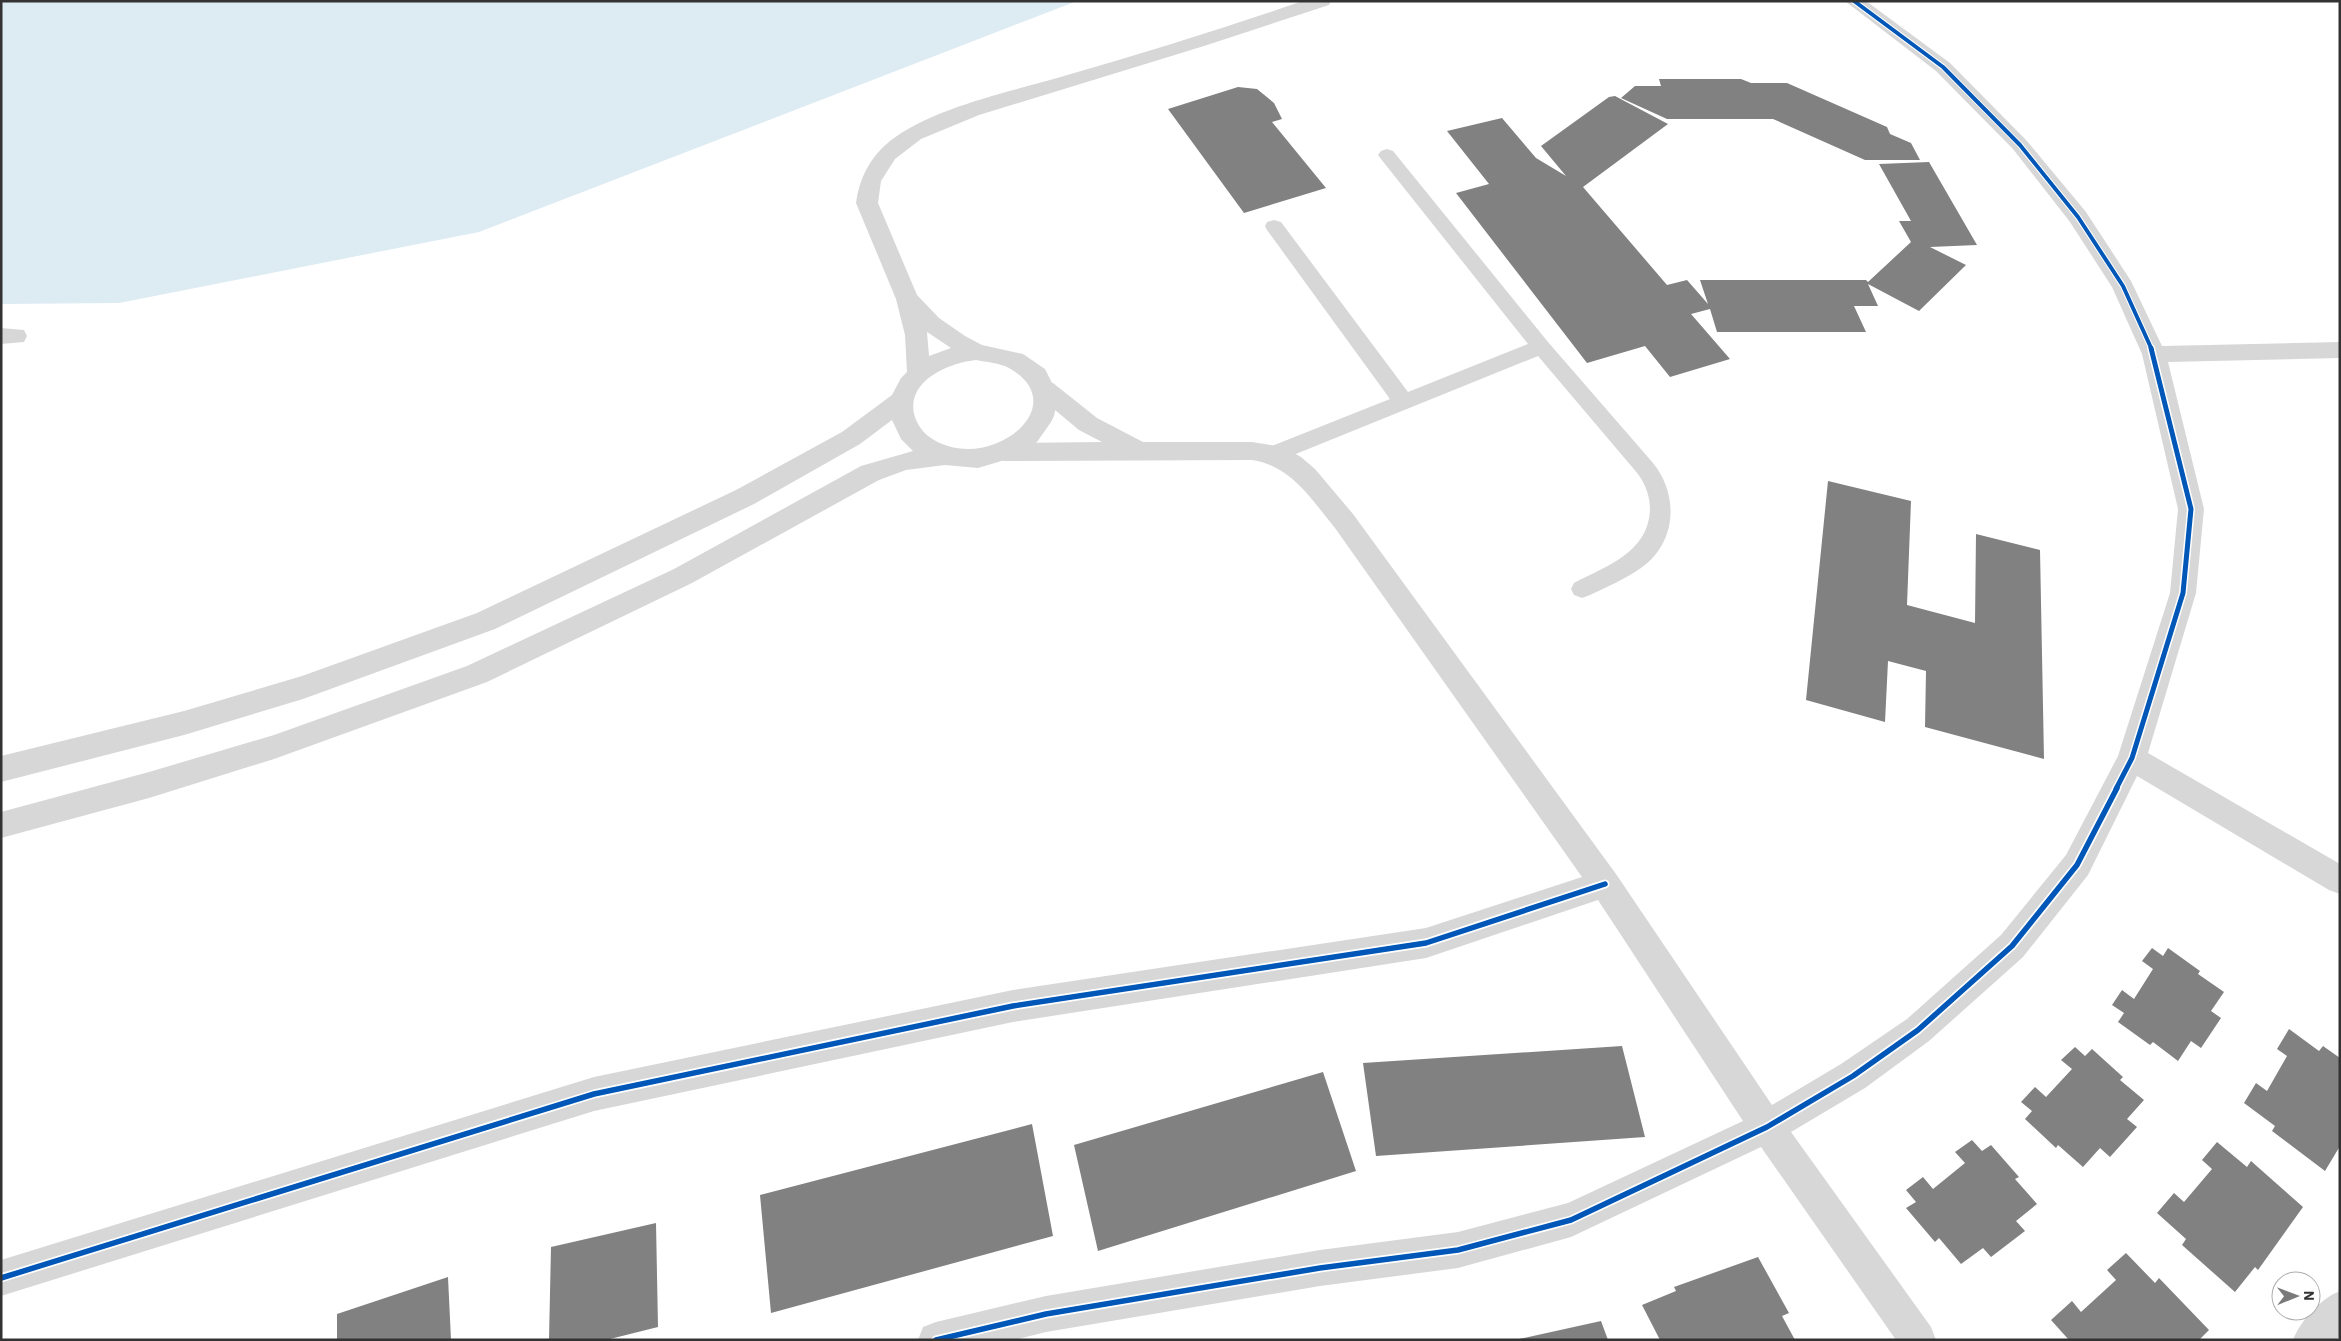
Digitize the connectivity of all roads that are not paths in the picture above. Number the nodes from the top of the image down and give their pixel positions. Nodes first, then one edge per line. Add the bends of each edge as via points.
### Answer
1 (1322, 1) edge
2 (1854, 1) edge
3 (1387, 155) dead end
4 (1274, 226) dead end
5 (907, 299) junction
6 (1541, 347) junction
7 (2340, 350) edge
8 (976, 352) junction
9 (2154, 354) junction
10 (919, 373) junction
11 (1045, 389) junction
12 (903, 399) junction
13 (1403, 401) junction
14 (1004, 452) junction
15 (1140, 452) junction
16 (1274, 454) junction
17 (945, 456) junction
18 (1582, 589) dead end
19 (2132, 758) junction
20 (1, 769) edge
21 (1, 825) edge
22 (2340, 880) edge
23 (1604, 884) junction
24 (1767, 1127) junction
25 (1, 1278) edge
26 (936, 1340) edge
27 (1918, 1340) edge

1 - 5 street via 1184,47 986,106 913,135 881,161 868,187 867,203
2 - 9 street via 1943,67 2020,145 2078,217 2113,270
3 - 6 lane
4 - 13 lane
5 - 8 street via 936,328
5 - 10 street via 916,335
6 - 13 lane
6 - 18 lane via 1642,464 1656,484 1661,504 1660,524 1653,541 1635,561
7 - 9 street
8 - 10 street via 945,358
8 - 11 street via 995,353 1027,366
9 - 19 street via 2191,509 2184,592
10 - 12 street
11 - 14 street via 1047,403 1039,424 1021,443
11 - 15 street via 1088,424
12 - 17 street via 906,427 928,449
12 - 20 street via 851,438 745,497 486,620 406,652 303,687 184,722
13 - 16 lane
14 - 15 street
14 - 17 street via 975,458
15 - 16 street via 1252,451
16 - 23 street via 1306,476 1344,521
17 - 21 street via 904,461 870,474 683,576 477,674 274,747
19 - 22 street
19 - 24 street via 2076,865 2012,946 1918,1030 1852,1076
23 - 24 street
23 - 25 street via 1426,943 1013,1006 594,1094
24 - 26 street via 1571,1220 1468,1247 1046,1314
24 - 27 street

